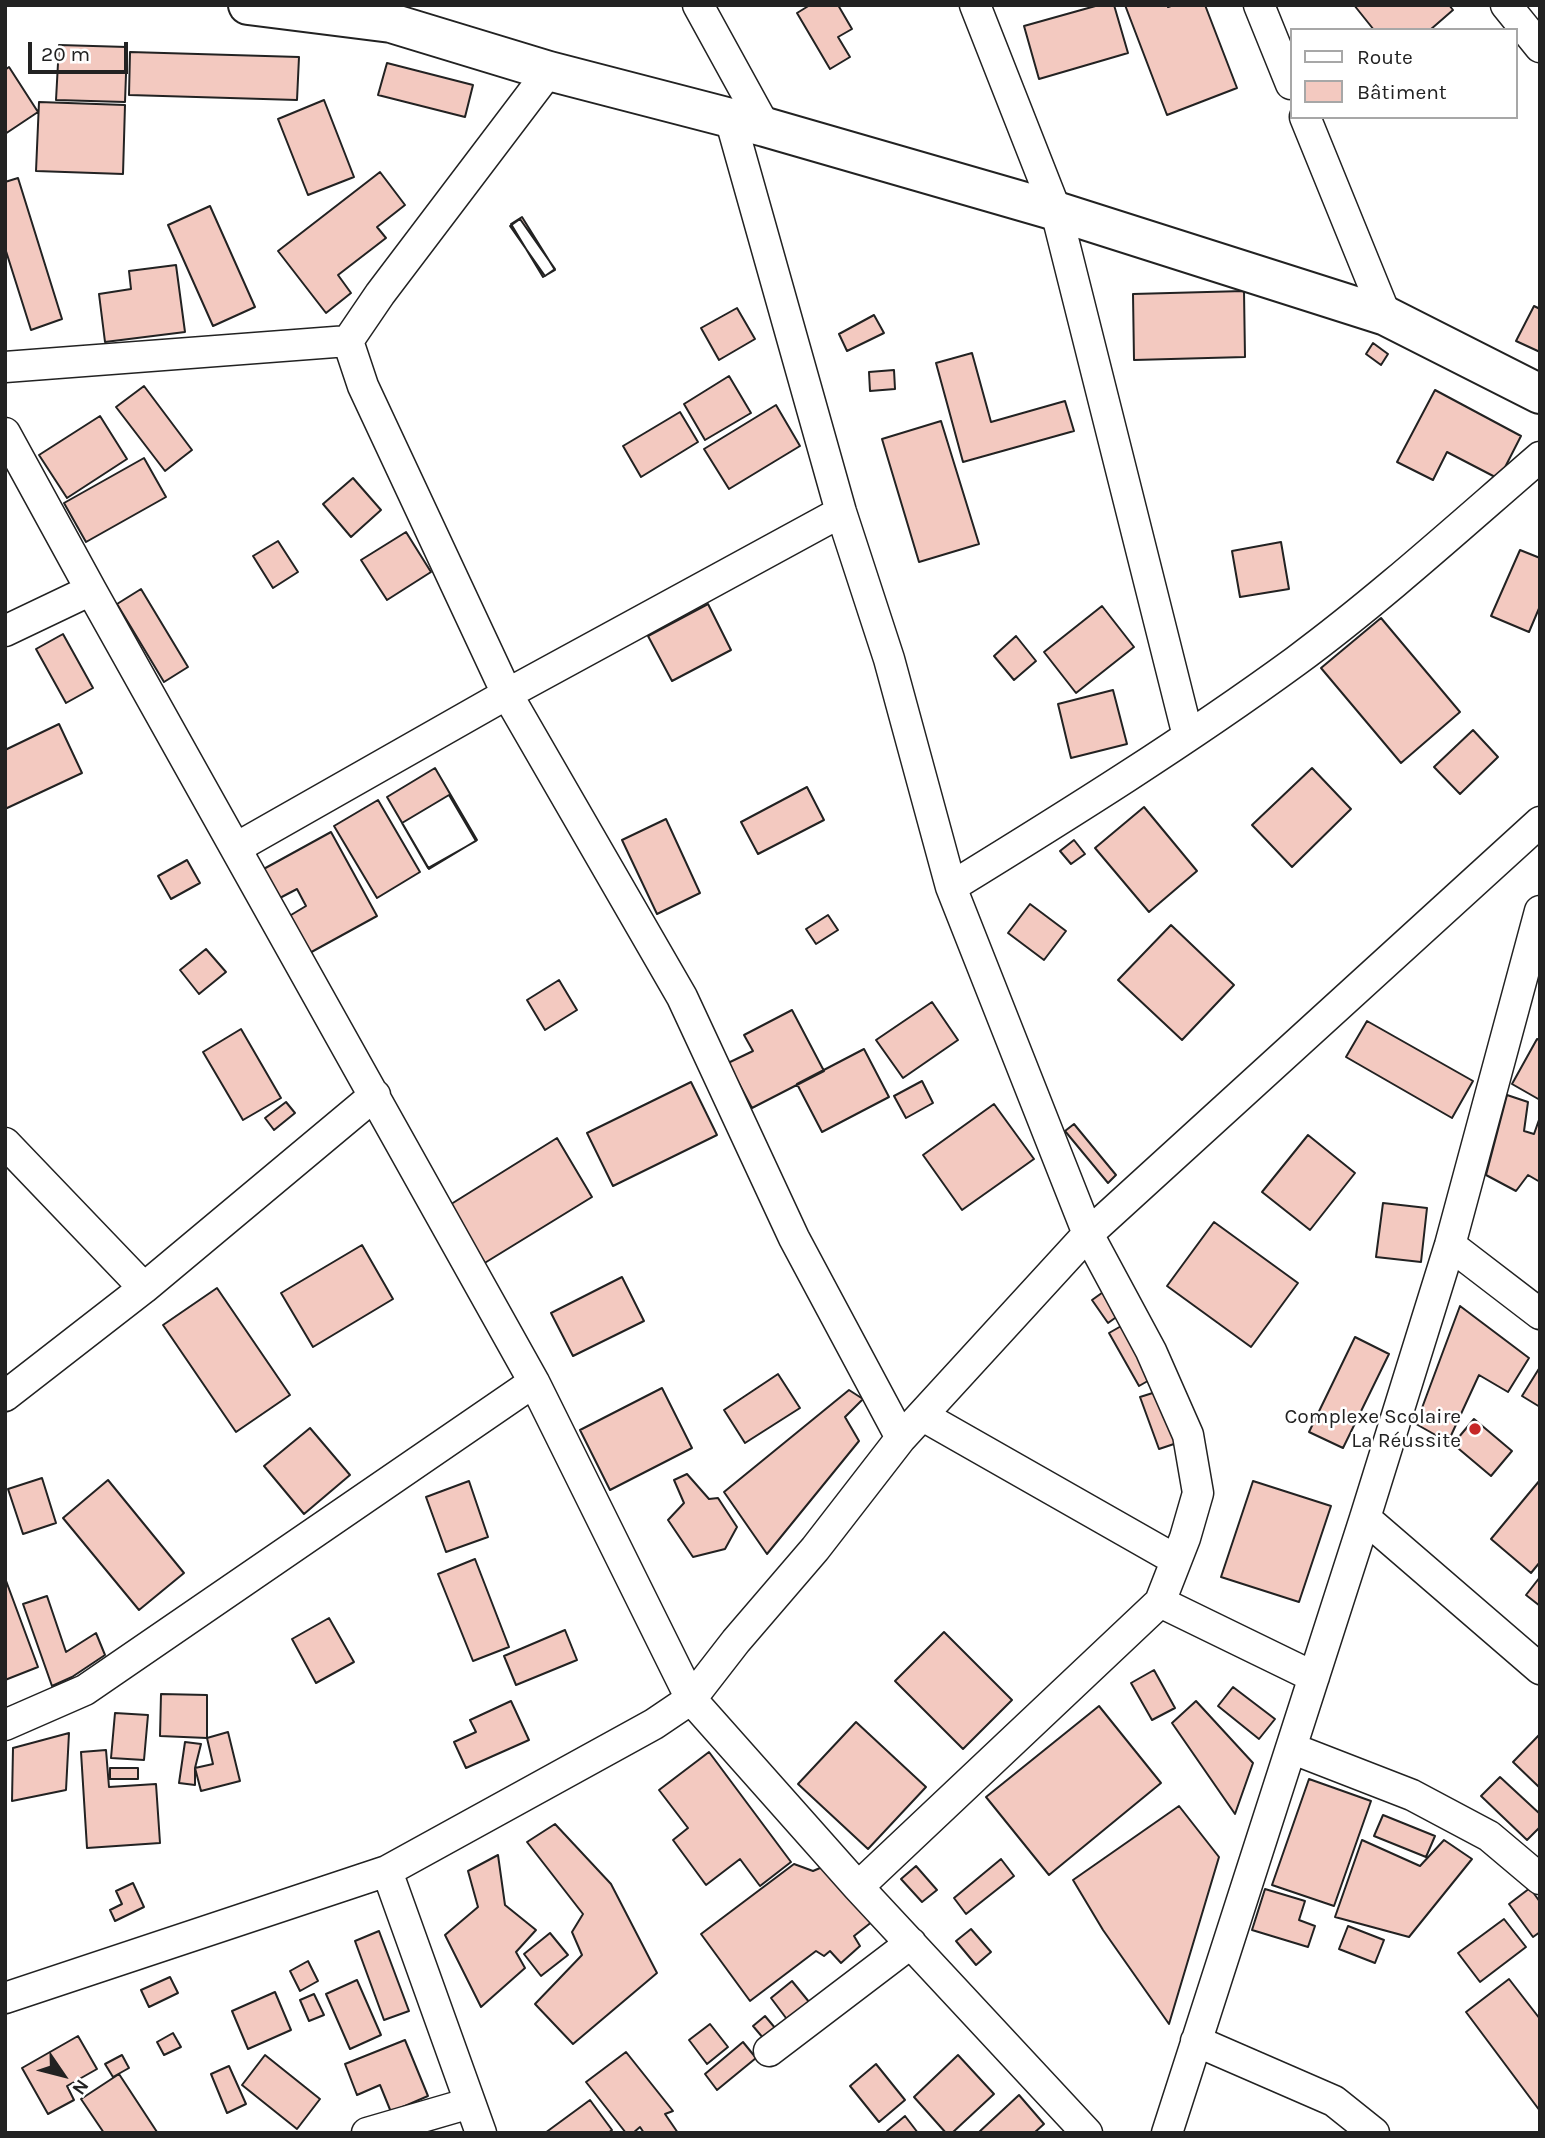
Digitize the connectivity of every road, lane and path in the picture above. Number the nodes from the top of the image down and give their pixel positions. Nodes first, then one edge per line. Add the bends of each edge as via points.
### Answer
1 (248, 5) edge
2 (698, 5) edge
3 (975, 5) edge
4 (1259, 5) edge
5 (1506, 5) edge
6 (389, 14) edge
7 (1540, 47) edge
8 (549, 71) junction
9 (1290, 82) edge
10 (1306, 119) edge
11 (748, 122) junction
12 (1056, 211) junction
13 (1386, 316) junction
14 (348, 341) junction
15 (5, 367) edge
16 (1540, 394) edge
17 (5, 432) edge
18 (1540, 457) edge
19 (841, 512) junction
20 (91, 590) junction
21 (5, 631) edge
22 (507, 694) junction
23 (1188, 736) junction
24 (1540, 822) edge
25 (236, 848) junction
26 (951, 887) junction
27 (1540, 911) edge
28 (375, 1095) junction
29 (5, 1143) edge
30 (1088, 1234) junction
31 (1450, 1245) junction
32 (144, 1288) junction
33 (1540, 1314) edge
34 (534, 1382) junction
35 (5, 1396) edge
36 (923, 1416) junction
37 (901, 1438) junction
38 (1365, 1518) junction
39 (1176, 1560) junction
40 (1160, 1602) junction
41 (1540, 1669) edge
42 (1314, 1677) junction
43 (691, 1699) junction
44 (5, 1725) edge
45 (1291, 1748) junction
46 (387, 1871) junction
47 (1540, 1879) edge
48 (858, 1887) junction
49 (911, 1944) junction
50 (5, 1998) edge
51 (1196, 2041) junction
52 (769, 2051) dead end
53 (470, 2102) junction
54 (367, 2133) edge
55 (481, 2133) edge
56 (1087, 2133) edge
57 (1167, 2133) edge
58 (1374, 2133) edge

1 - 6 street
2 - 11 street
3 - 12 street
4 - 9 street
5 - 7 street
6 - 8 street
8 - 11 street
8 - 14 street
10 - 13 street
11 - 12 street
11 - 19 street
12 - 13 street
12 - 23 street
13 - 16 street
14 - 15 street
14 - 22 street via 363,386
17 - 20 street
18 - 23 street via 1308,651
19 - 22 street
19 - 26 street via 889,659
20 - 21 street
20 - 25 street
22 - 25 street
22 - 37 street via 682,997 794,1238
23 - 26 street
24 - 30 street
25 - 28 street
26 - 30 street
27 - 31 street
28 - 32 street
28 - 34 street
29 - 32 street
30 - 36 street
30 - 39 street via 1151,1351 1188,1435 1198,1493
31 - 33 street
31 - 38 street
32 - 35 street
34 - 43 street
34 - 44 street via 85,1690
36 - 37 street
36 - 39 street
37 - 43 street
38 - 41 street
38 - 42 street
39 - 40 street
40 - 42 street
40 - 48 street
42 - 45 street
43 - 46 street via 654,1724
43 - 48 street
45 - 47 street via 1412,1795 1489,1836
45 - 51 street
46 - 50 street
46 - 53 street
48 - 49 street
49 - 52 street
49 - 56 street
51 - 57 street
51 - 58 street via 1334,2101
53 - 54 street
53 - 55 street

